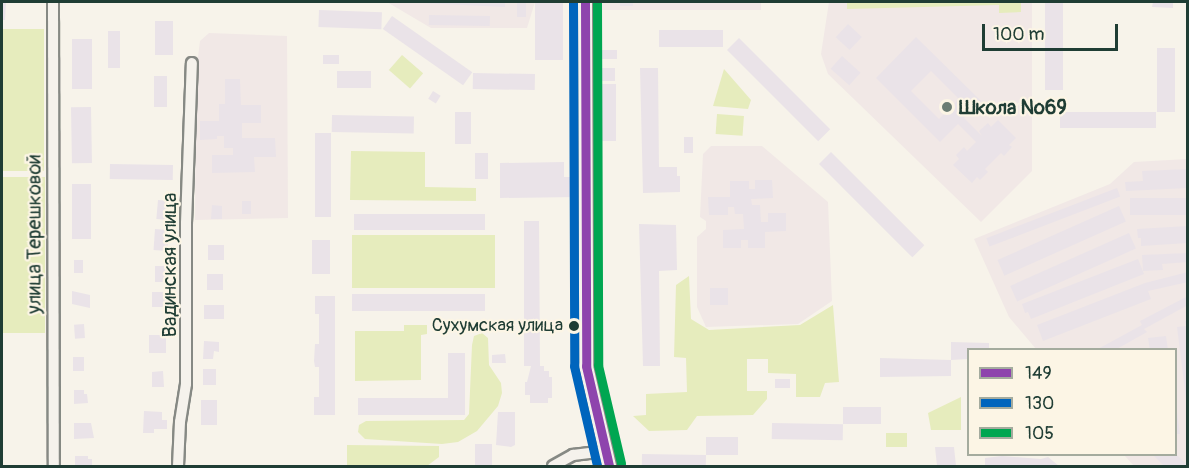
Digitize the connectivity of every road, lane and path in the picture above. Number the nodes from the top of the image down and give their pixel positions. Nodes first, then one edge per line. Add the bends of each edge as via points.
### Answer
1 (53, 2) edge
2 (585, 2) edge
3 (192, 63) dead end
4 (606, 451) junction
5 (54, 466) edge
6 (178, 466) edge
7 (553, 466) edge
8 (609, 466) edge

1 - 5 street, улица Терешковой
2 - 4 main road via 586,356
3 - 6 street, Вадинская улица via 186,223 186,384
4 - 7 street via 573,455
4 - 8 main road

